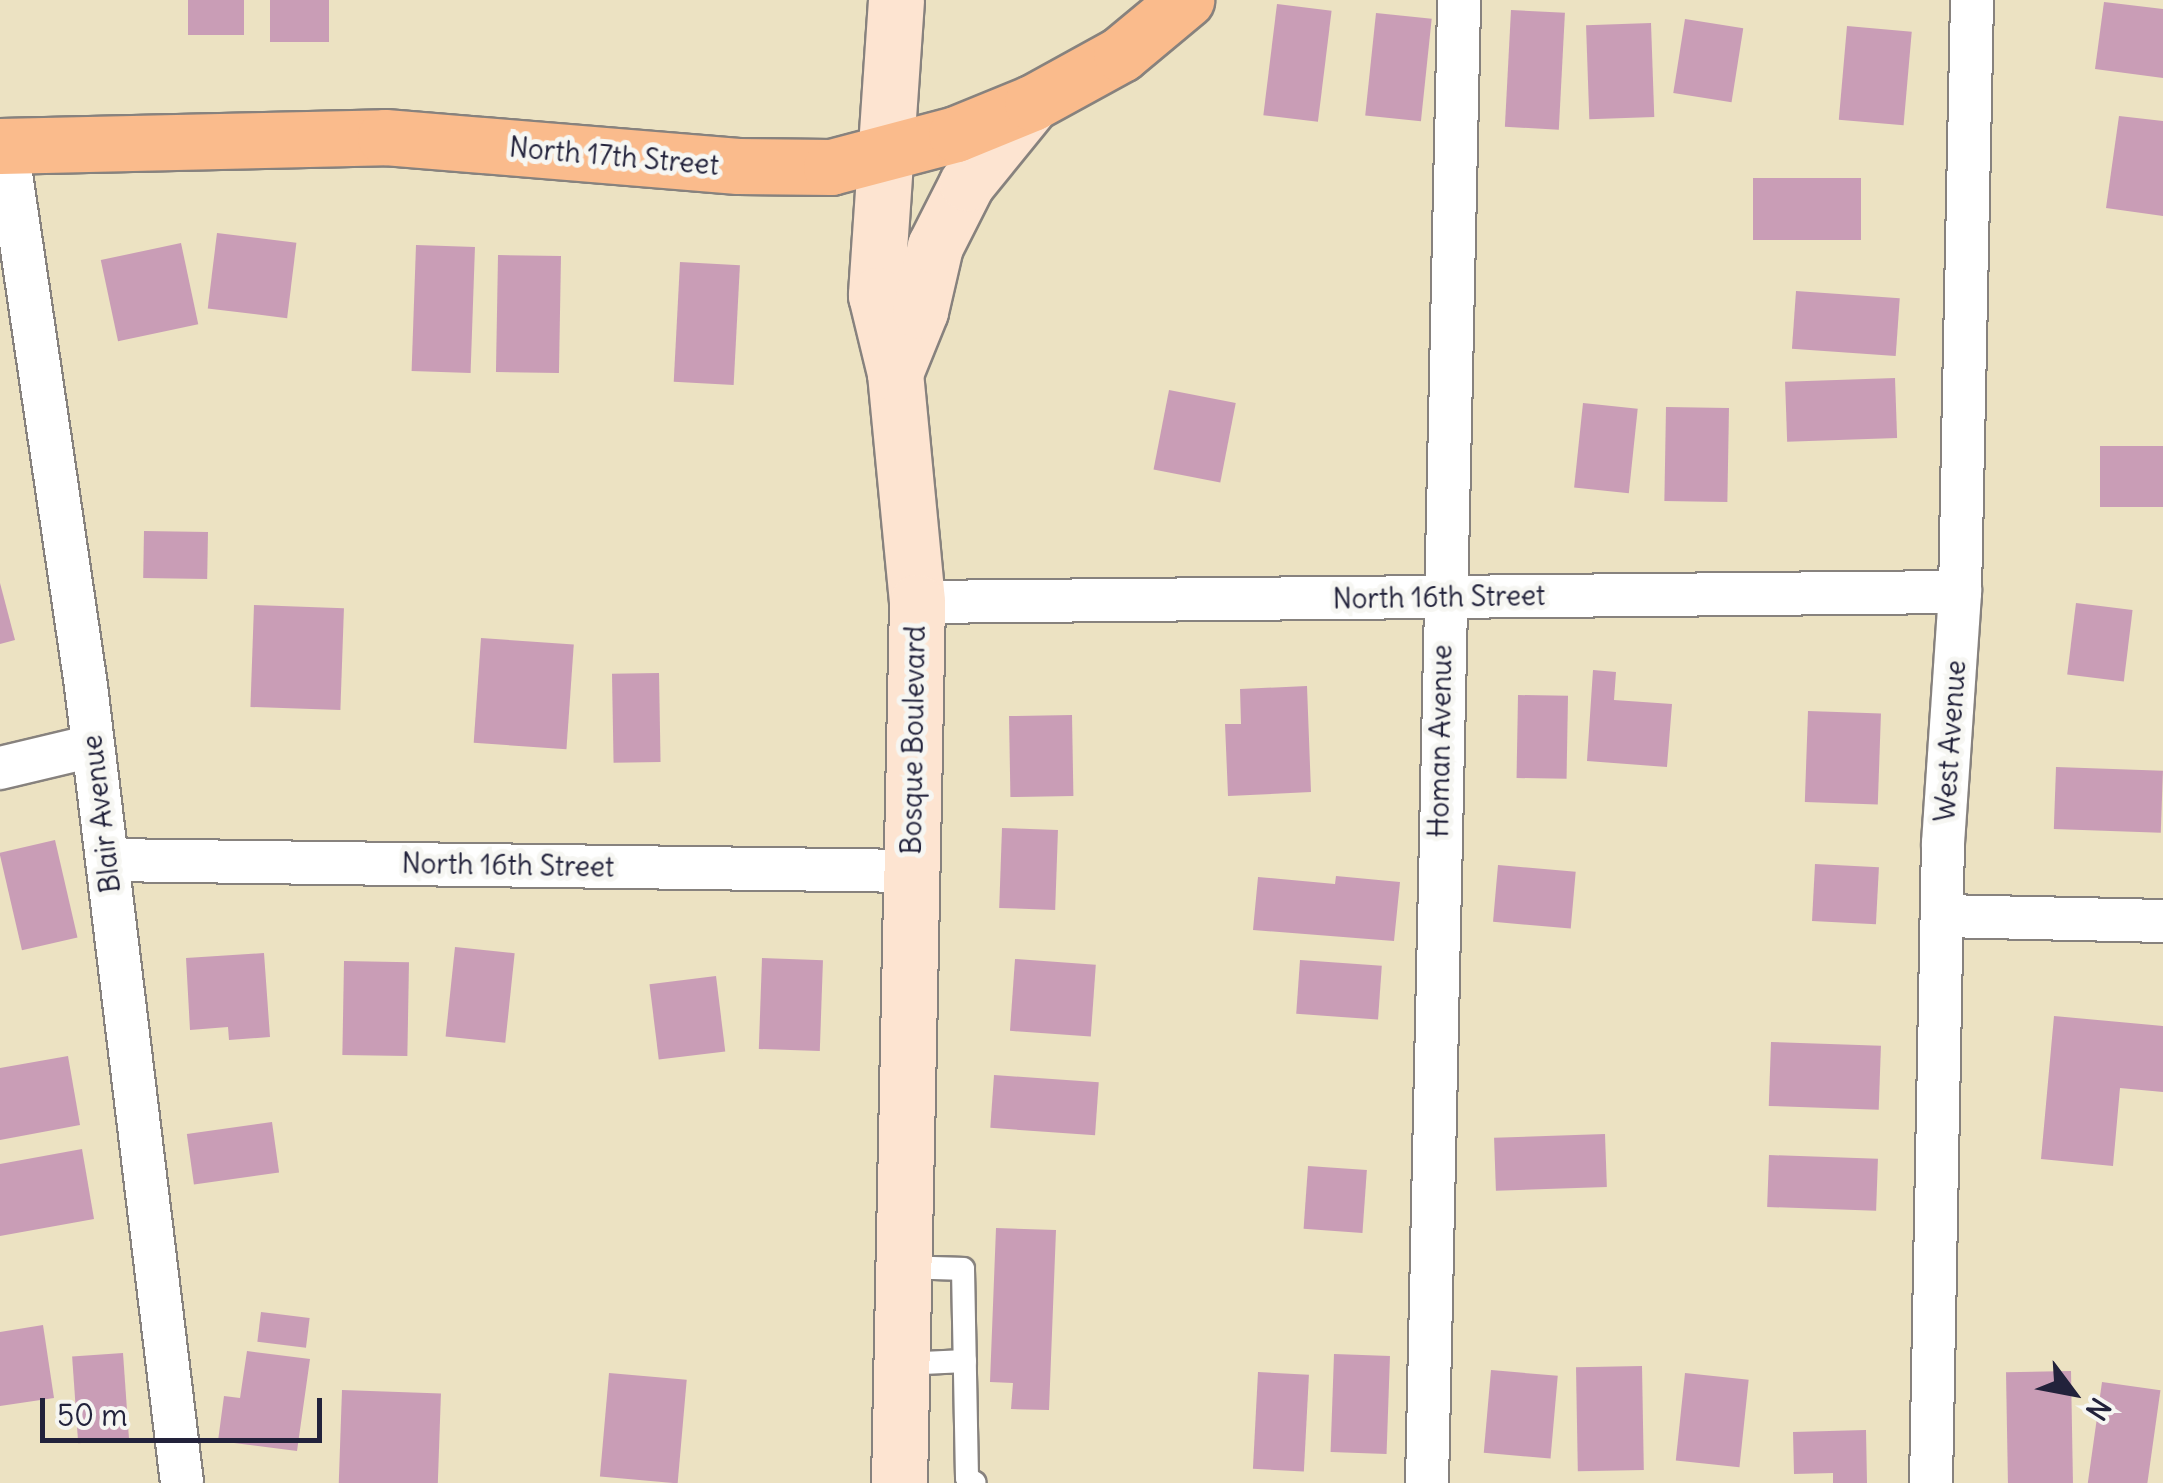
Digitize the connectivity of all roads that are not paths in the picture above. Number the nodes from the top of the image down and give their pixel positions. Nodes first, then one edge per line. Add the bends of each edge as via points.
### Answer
1 (896, 0) edge
2 (1186, 0) edge
3 (1459, 0) edge
4 (1972, 0) edge
5 (1032, 103) junction
6 (4, 146) edge
7 (887, 154) junction
8 (895, 373) junction
9 (1960, 592) junction
10 (1442, 597) junction
11 (916, 602) junction
12 (92, 746) junction
13 (0, 768) edge
14 (107, 860) junction
15 (910, 871) junction
16 (1943, 916) junction
17 (2163, 921) edge
18 (903, 1266) junction
19 (965, 1362) junction
20 (902, 1364) junction
21 (182, 1483) edge
22 (899, 1483) edge
23 (975, 1483) edge
24 (1427, 1483) edge
25 (1931, 1483) edge

1 - 7 main road, Bosque Boulevard
2 - 5 main road, North 17th Street via 1121,54
3 - 10 street, Homan Avenue
4 - 9 street, West Avenue
5 - 7 main road, North 17th Street
5 - 8 main road via 967,183 935,246 920,311
6 - 7 main road, North 17th Street via 384,136 738,166 832,167
6 - 12 street, Blair Avenue
7 - 8 main road, Bosque Boulevard via 876,295
8 - 11 main road, Bosque Boulevard
9 - 10 street, North 16th Street
9 - 16 street, West Avenue
10 - 11 street, North 16th Street
10 - 24 street, Homan Avenue
11 - 15 main road, Bosque Boulevard
12 - 13 street
12 - 14 street, Blair Avenue
14 - 15 street, North 16th Street
14 - 21 street, Blair Avenue
15 - 18 main road, Bosque Boulevard
16 - 17 street
16 - 25 street, West Avenue
18 - 19 lane via 963,1269
18 - 20 main road, Bosque Boulevard
19 - 20 lane
19 - 23 lane via 966,1478
20 - 22 main road, Bosque Boulevard

